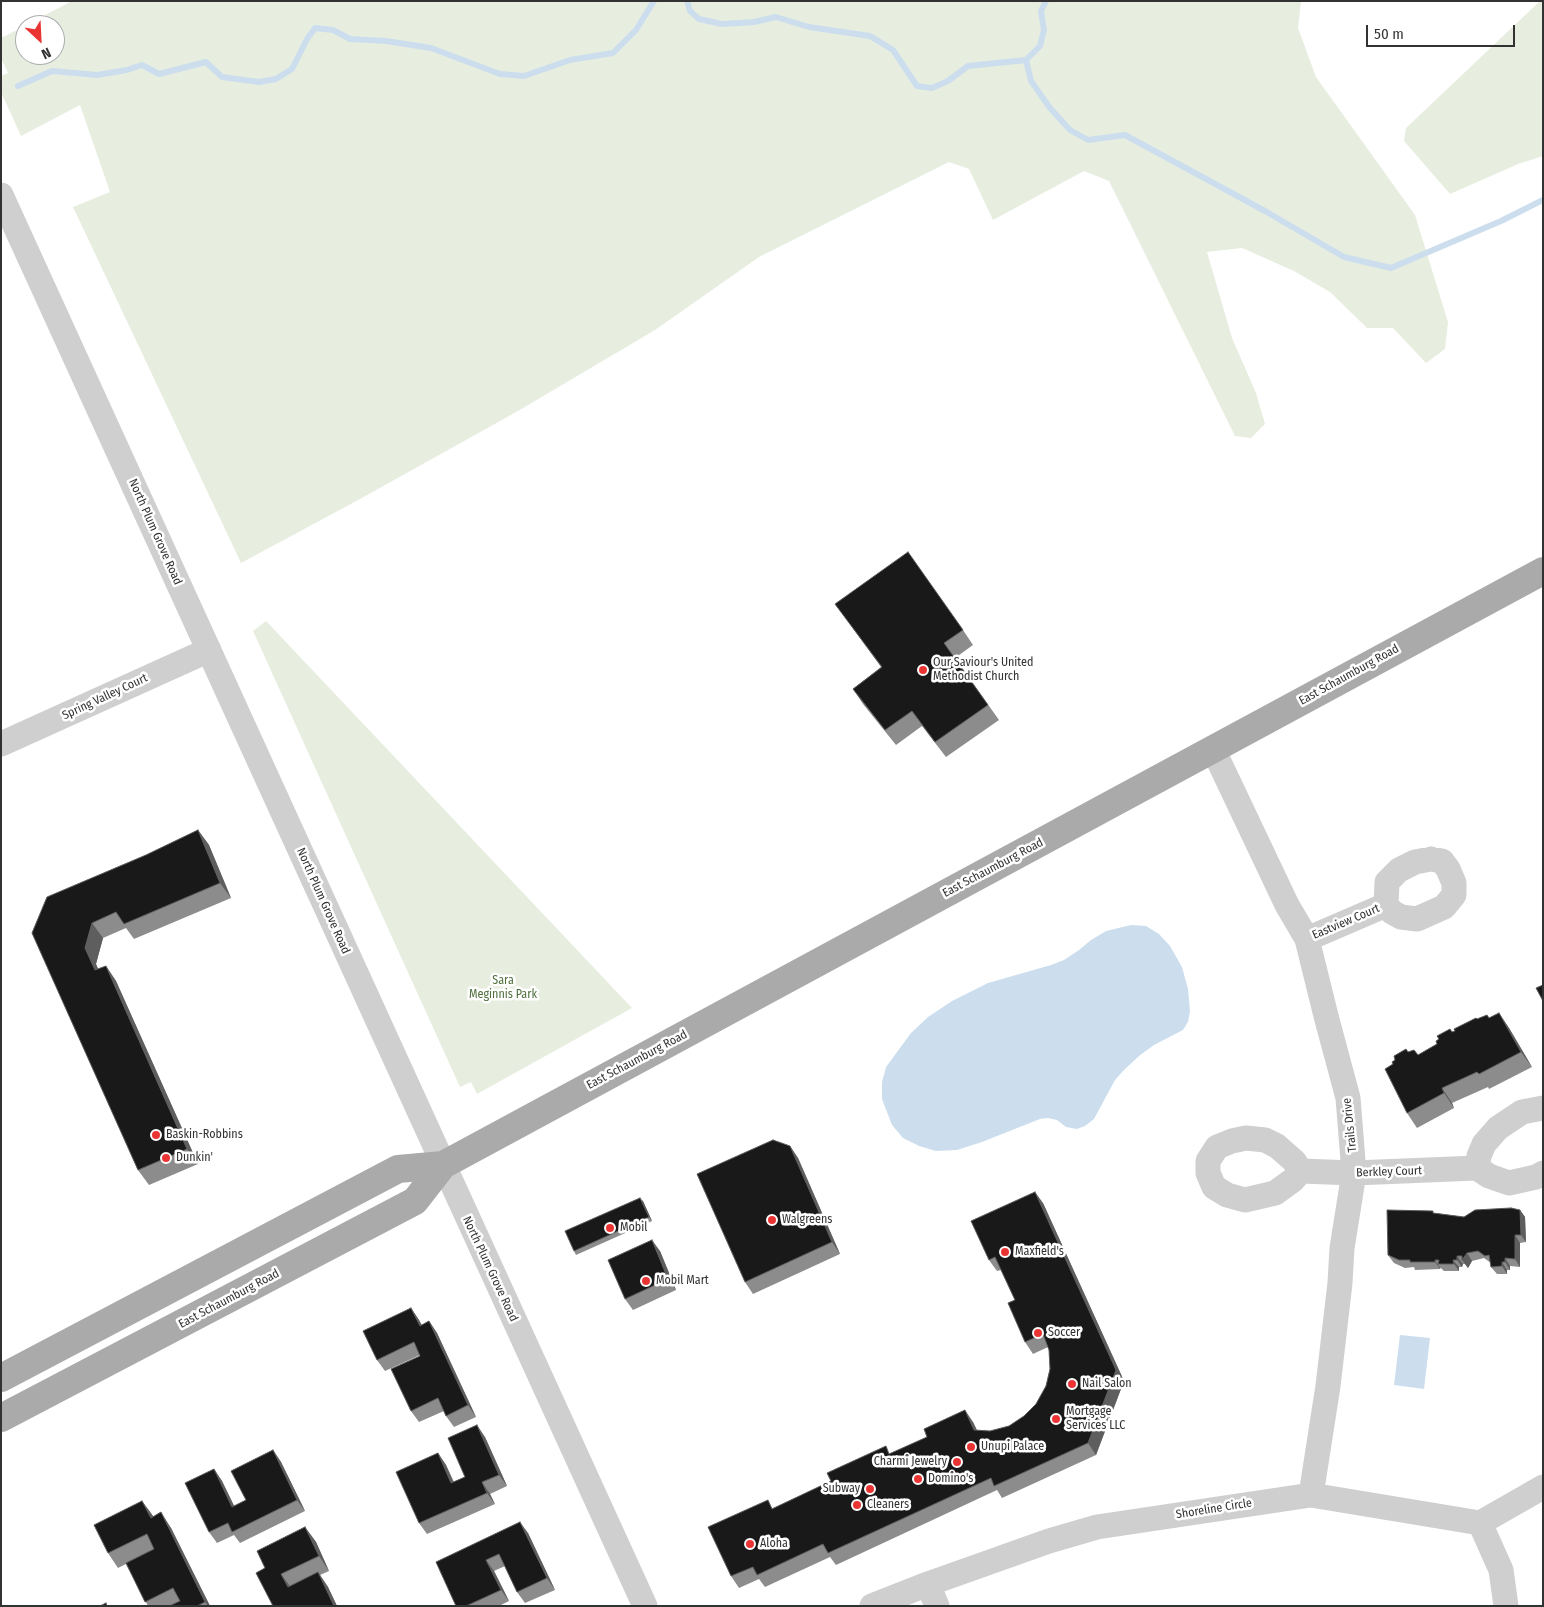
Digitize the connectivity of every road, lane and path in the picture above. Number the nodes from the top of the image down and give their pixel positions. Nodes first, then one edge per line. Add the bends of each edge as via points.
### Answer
1 (1, 195) edge
2 (1543, 571) edge
3 (209, 650) junction
4 (1, 744) edge
5 (1213, 749) junction
6 (1386, 905) dead end
7 (1307, 939) junction
8 (1543, 1108) edge
9 (443, 1165) junction
10 (1477, 1168) junction
11 (1301, 1171) dead end
12 (1354, 1173) junction
13 (1543, 1173) edge
14 (1, 1378) edge
15 (1, 1418) edge
16 (1543, 1487) edge
17 (1311, 1494) junction
18 (1480, 1523) junction
19 (932, 1595) edge
20 (645, 1606) edge
21 (872, 1606) edge
22 (1506, 1606) edge

1 - 3 street, North Plum Grove Road
2 - 5 main road, East Schaumburg Road
3 - 4 street, Spring Valley Court
3 - 9 street, North Plum Grove Road
5 - 7 street, Trails Drive via 1287,905
5 - 9 main road, East Schaumburg Road
6 - 7 street, Eastview Court
7 - 12 street, Trails Drive via 1348,1098
8 - 10 street via 1522,1112 1498,1128 1484,1144
9 - 14 main road, East Schaumburg Road via 398,1169
9 - 15 main road, East Schaumburg Road via 415,1201
9 - 20 street, North Plum Grove Road
10 - 12 street, Berkley Court
10 - 13 street, Berkley Court via 1510,1183
11 - 12 street, Berkley Court
12 - 17 street, Trails Drive
16 - 18 street
17 - 18 street, Shoreline Circle
17 - 19 street, Shoreline Circle via 1097,1527 1049,1541
18 - 22 street via 1501,1570
19 - 21 street, Shoreline Circle

